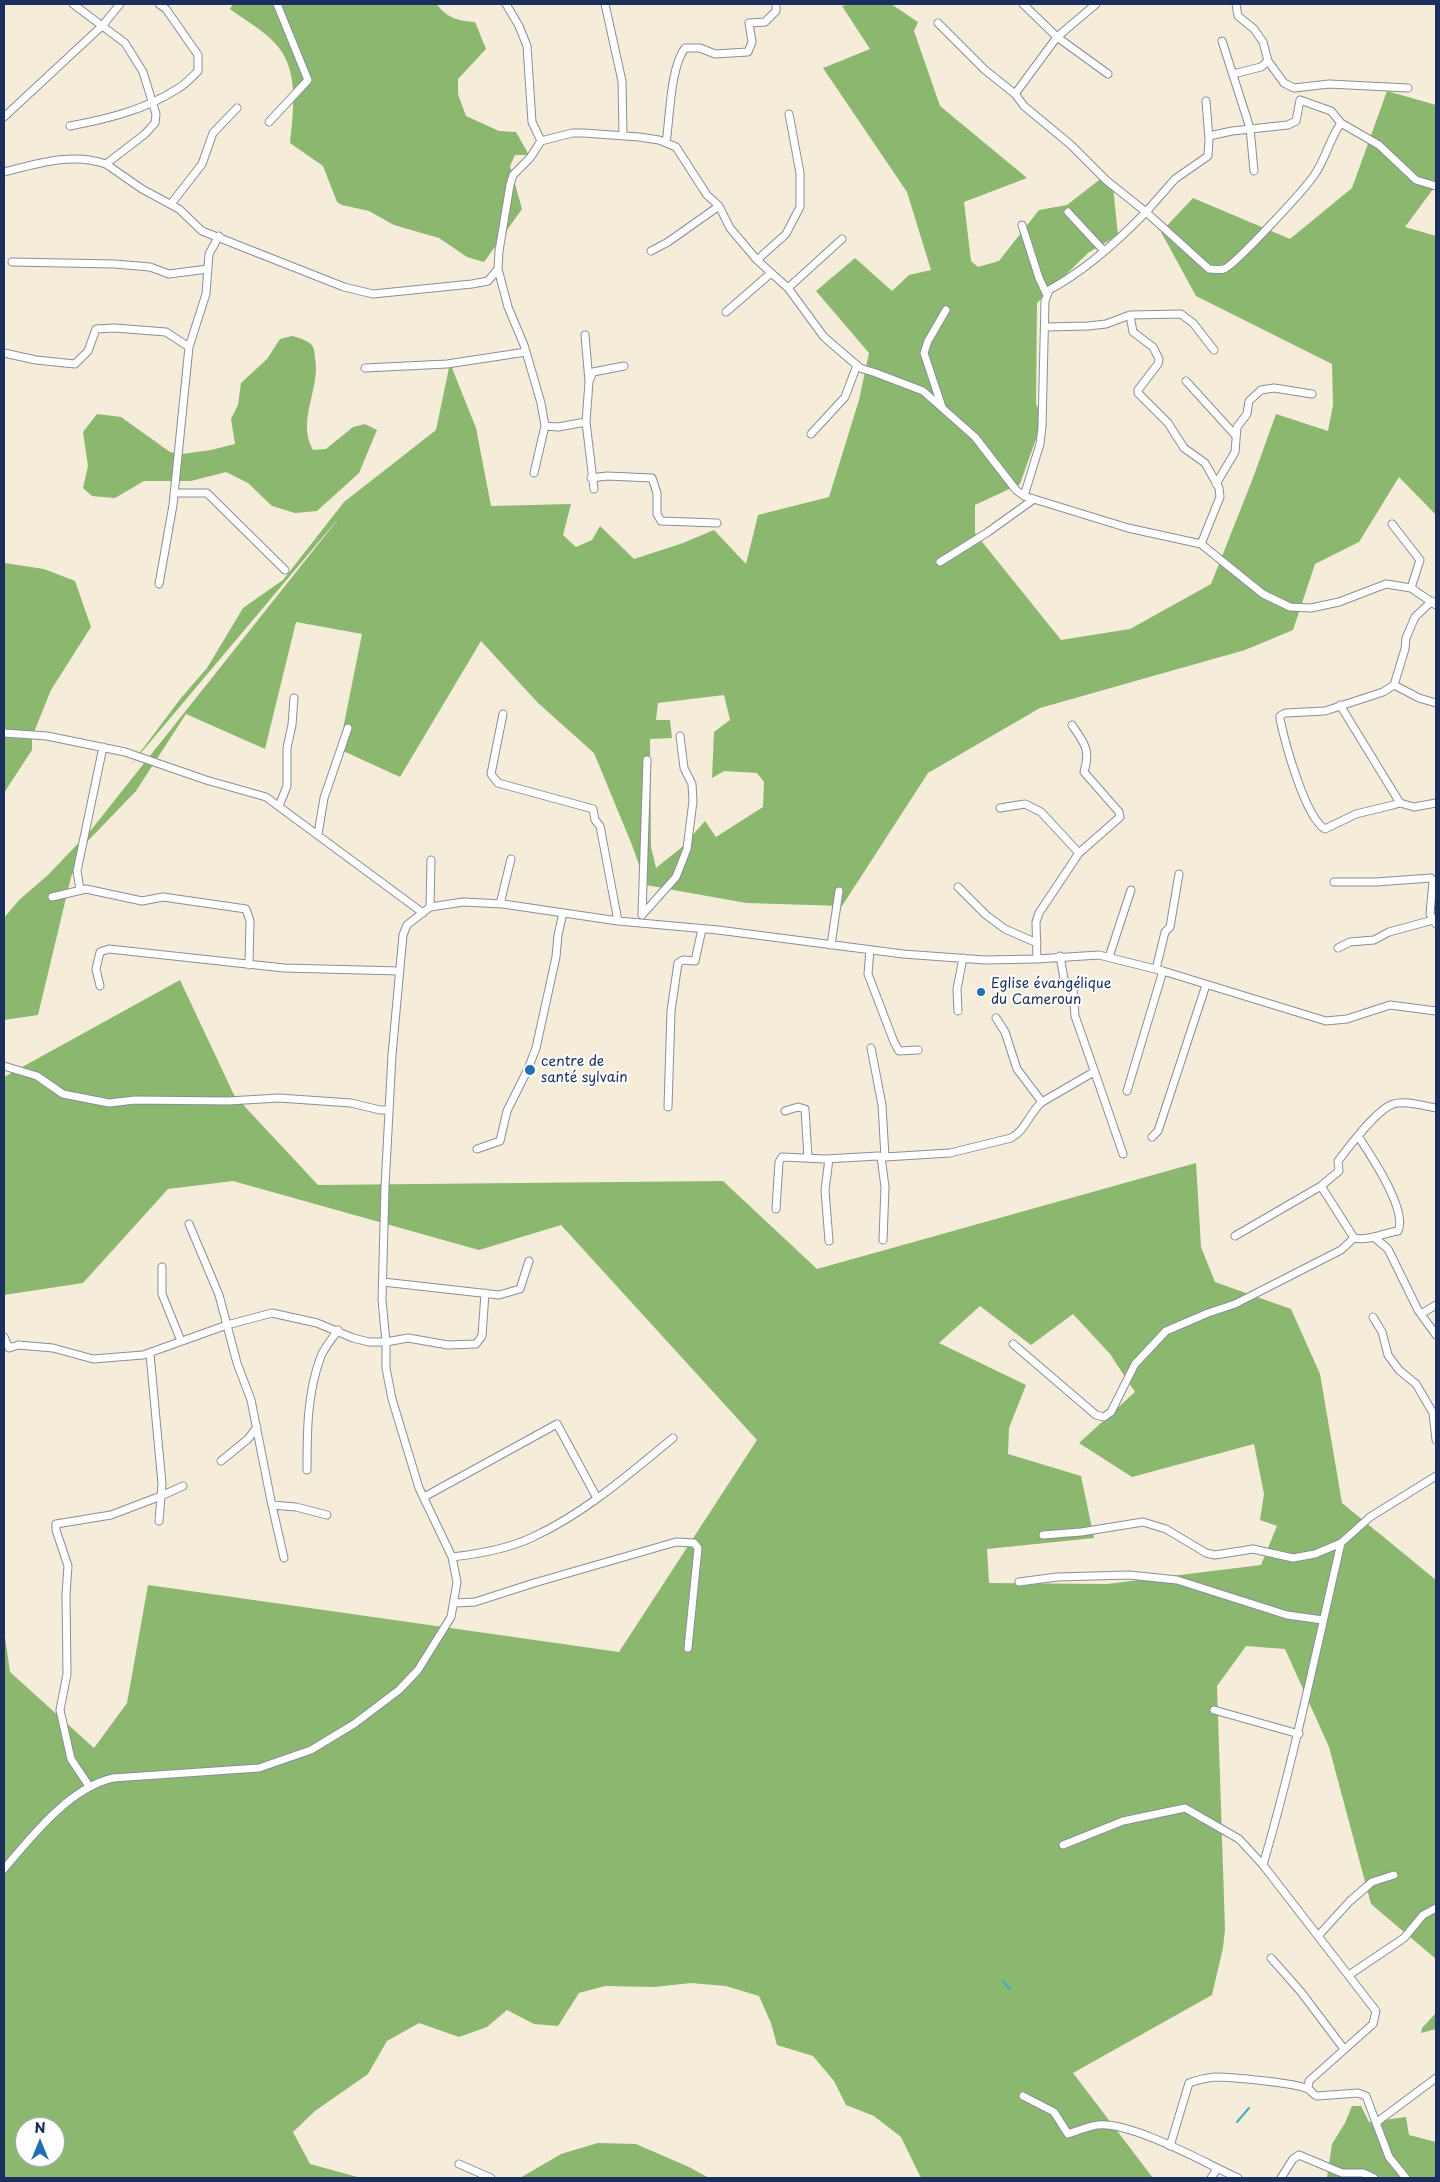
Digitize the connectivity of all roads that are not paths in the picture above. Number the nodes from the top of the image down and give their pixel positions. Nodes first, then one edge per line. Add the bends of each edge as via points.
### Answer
1 (73, 4) edge
2 (120, 4) edge
3 (277, 4) edge
4 (506, 4) edge
5 (605, 4) edge
6 (776, 4) edge
7 (1023, 4) edge
8 (1096, 4) edge
9 (1236, 4) edge
10 (163, 5) edge
11 (938, 23) dead end
12 (103, 25) junction
13 (1057, 37) junction
14 (1222, 41) dead end
15 (1268, 61) junction
16 (1108, 74) dead end
17 (1234, 74) junction
18 (1408, 88) dead end
19 (1015, 94) junction
20 (1206, 101) dead end
21 (153, 102) junction
22 (238, 108) dead end
23 (789, 114) dead end
24 (4, 117) edge
25 (269, 122) dead end
26 (1341, 123) junction
27 (70, 126) dead end
28 (1250, 128) junction
29 (623, 135) junction
30 (1209, 136) junction
31 (541, 141) junction
32 (666, 143) junction
33 (106, 164) junction
34 (1254, 171) dead end
35 (4, 172) edge
36 (1436, 186) edge
37 (171, 204) junction
38 (719, 206) junction
39 (1068, 212) dead end
40 (1146, 212) junction
41 (1022, 225) dead end
42 (219, 236) junction
43 (842, 239) dead end
44 (651, 251) dead end
45 (1104, 251) junction
46 (757, 260) junction
47 (12, 262) dead end
48 (208, 269) junction
49 (498, 269) junction
50 (771, 272) junction
51 (788, 288) junction
52 (1047, 295) junction
53 (946, 310) dead end
54 (726, 312) dead end
55 (1130, 315) junction
56 (1045, 327) junction
57 (585, 335) dead end
58 (189, 347) junction
59 (1214, 350) dead end
60 (526, 352) junction
61 (4, 353) edge
62 (857, 365) junction
63 (624, 366) dead end
64 (365, 368) dead end
65 (1186, 381) dead end
66 (589, 382) junction
67 (1312, 394) dead end
68 (942, 410) junction
69 (586, 422) junction
70 (545, 426) junction
71 (811, 434) dead end
72 (1236, 436) junction
73 (534, 473) dead end
74 (592, 478) junction
75 (1216, 484) junction
76 (594, 489) dead end
77 (174, 493) junction
78 (1024, 496) junction
79 (1034, 499) junction
80 (717, 523) dead end
81 (1392, 524) dead end
82 (1202, 544) junction
83 (940, 562) dead end
84 (285, 570) dead end
85 (159, 584) dead end
86 (1411, 588) junction
87 (1434, 603) edge
88 (1394, 685) junction
89 (294, 698) dead end
90 (1436, 703) edge
91 (1340, 705) junction
92 (503, 714) dead end
93 (1072, 725) dead end
94 (348, 728) dead end
95 (4, 733) edge
96 (680, 736) dead end
97 (103, 748) junction
98 (648, 760) dead end
99 (1400, 803) junction
100 (1436, 803) edge
101 (279, 806) junction
102 (1000, 808) dead end
103 (318, 834) junction
104 (1079, 853) junction
105 (511, 858) dead end
106 (431, 860) dead end
107 (1179, 874) dead end
108 (1334, 882) dead end
109 (958, 887) dead end
110 (80, 890) junction
111 (1131, 890) dead end
112 (839, 891) dead end
113 (52, 896) dead end
114 (500, 904) junction
115 (430, 907) junction
116 (423, 913) junction
117 (563, 913) junction
118 (642, 919) junction
119 (618, 921) junction
120 (1434, 922) edge
121 (702, 928) junction
122 (1037, 942) junction
123 (831, 946) junction
124 (1338, 948) dead end
125 (870, 950) junction
126 (1060, 956) junction
127 (1109, 957) junction
128 (963, 958) junction
129 (1038, 959) junction
130 (249, 965) junction
131 (1160, 970) junction
132 (399, 971) junction
133 (1206, 985) junction
134 (100, 986) dead end
135 (958, 1011) dead end
136 (1436, 1011) edge
137 (996, 1018) dead end
138 (871, 1048) dead end
139 (918, 1050) dead end
140 (4, 1066) edge
141 (1094, 1070) junction
142 (1128, 1091) dead end
143 (1042, 1102) junction
144 (668, 1107) dead end
145 (1436, 1108) edge
146 (389, 1110) junction
147 (785, 1111) dead end
148 (1358, 1136) junction
149 (1152, 1137) dead end
150 (477, 1149) dead end
151 (1122, 1154) dead end
152 (883, 1157) junction
153 (808, 1158) junction
154 (829, 1159) junction
155 (1321, 1186) junction
156 (776, 1209) dead end
157 (189, 1224) dead end
158 (1235, 1236) dead end
159 (1374, 1237) junction
160 (1354, 1238) junction
161 (883, 1240) dead end
162 (829, 1241) dead end
163 (529, 1261) dead end
164 (162, 1267) dead end
165 (383, 1282) junction
166 (485, 1293) junction
167 (1436, 1305) edge
168 (1421, 1314) junction
169 (1373, 1317) dead end
170 (227, 1325) junction
171 (338, 1330) junction
172 (1436, 1335) edge
173 (4, 1338) edge
174 (182, 1341) junction
175 (386, 1342) junction
176 (1014, 1344) dead end
177 (6, 1350) edge
178 (150, 1354) junction
179 (1435, 1413) edge
180 (257, 1427) junction
181 (672, 1438) dead end
182 (1436, 1440) edge
183 (221, 1461) dead end
184 (307, 1470) dead end
185 (1436, 1476) edge
186 (183, 1486) dead end
187 (161, 1496) junction
188 (424, 1497) junction
189 (597, 1498) junction
190 (272, 1504) junction
191 (327, 1516) dead end
192 (159, 1521) dead end
193 (1043, 1535) dead end
194 (1341, 1542) junction
195 (284, 1558) dead end
196 (452, 1558) junction
197 (1019, 1582) dead end
198 (455, 1603) junction
199 (1323, 1620) junction
200 (688, 1648) dead end
201 (1214, 1710) dead end
202 (1299, 1734) junction
203 (89, 1786) junction
204 (1063, 1845) dead end
205 (1263, 1865) junction
206 (4, 1869) edge
207 (1394, 1875) dead end
208 (1436, 1908) edge
209 (1318, 1936) junction
210 (1271, 1958) dead end
211 (1349, 1975) junction
212 (1344, 2049) junction
213 (1436, 2078) edge
214 (1308, 2089) junction
215 (1023, 2096) dead end
216 (1377, 2122) junction
217 (1170, 2146) junction
218 (459, 2164) dead end
219 (1217, 2169) junction
220 (1345, 2176) edge
221 (491, 2178) edge
222 (1211, 2178) edge
223 (1238, 2178) edge
224 (1281, 2178) edge
225 (1374, 2178) edge
226 (1406, 2178) edge

1 - 12 street
2 - 12 street
3 - 25 street via 308,80
4 - 31 street via 527,46 532,122
5 - 29 street via 622,81
6 - 32 street via 776,11 765,22 749,24 752,42 748,52 715,54 700,48 685,48 679,56 674,75
7 - 13 street
8 - 13 street
9 - 15 street via 1238,16 1254,29 1263,42
10 - 21 street via 198,55 198,71 179,89
11 - 19 street via 985,70
12 - 21 street via 126,44 143,72
12 - 24 street
13 - 16 street
13 - 19 street
14 - 17 street
15 - 17 street via 1261,67
15 - 18 street via 1284,83 1294,88 1329,84
17 - 28 street
19 - 40 street via 1024,106 1072,144 1107,181
20 - 30 street
21 - 27 street via 113,117
21 - 33 street via 155,123 146,134
22 - 37 street via 213,133 202,164
23 - 46 street via 800,173 800,207 786,234
26 - 28 street via 1330,111 1300,100 1296,121 1288,125
26 - 36 street via 1379,145 1416,180
26 - 40 street via 1306,187 1242,255 1224,269 1209,269
28 - 30 street
28 - 34 street
29 - 31 street via 572,133
29 - 32 street
30 - 40 street via 1208,156 1175,179
31 - 49 street via 513,175 498,251
32 - 38 street via 676,147 707,195
33 - 35 street via 75,159
33 - 37 street
37 - 42 street via 202,231
38 - 44 street
38 - 46 street via 730,228
39 - 45 street
40 - 45 street
41 - 52 street
42 - 48 street via 209,254
42 - 49 street via 344,287 373,294 488,281
43 - 51 street
45 - 52 street via 1070,278 1048,290
46 - 50 street
47 - 48 street via 114,264 150,267 169,274
48 - 58 street via 206,294
49 - 60 street via 508,307
50 - 51 street
50 - 54 street
51 - 62 street via 824,337
52 - 56 street
53 - 68 street via 924,353
55 - 56 street via 1106,324
55 - 59 street via 1181,314 1193,323
55 - 75 street via 1133,332 1153,347 1159,359 1138,393 1168,423 1184,448 1205,462
56 - 78 street via 1040,444
57 - 66 street
58 - 61 street via 166,332 96,328 88,351 75,364
58 - 77 street
60 - 64 street via 447,364
60 - 70 street
62 - 68 street via 924,392
62 - 71 street via 845,397
63 - 66 street via 593,372
65 - 72 street
66 - 69 street
67 - 72 street via 1274,388 1261,390 1249,401 1247,414 1237,427
68 - 78 street via 975,437
69 - 70 street
69 - 74 street
70 - 73 street
72 - 75 street via 1235,452
74 - 76 street
74 - 80 street via 652,478 661,521
75 - 82 street via 1220,497
77 - 84 street via 207,493
77 - 85 street
78 - 79 street
79 - 82 street via 1128,528
79 - 83 street
81 - 86 street via 1420,560
82 - 86 street via 1263,594 1290,607 1311,608 1339,602 1386,584
86 - 87 street
87 - 88 street via 1414,617
88 - 90 street
88 - 91 street via 1383,692
89 - 101 street via 287,748 287,786
91 - 99 street
91 - 99 street via 1325,711 1280,716 1295,773 1315,819 1326,829 1356,814
92 - 119 street via 491,768 493,779 593,809 600,826
93 - 104 street via 1087,748 1084,772 1120,814
94 - 103 street via 324,798
95 - 97 street via 47,736
96 - 118 street via 684,768 692,784 687,849 676,877
97 - 101 street via 125,752 266,797
97 - 110 street via 77,871
98 - 118 street
99 - 100 street via 1414,806
101 - 103 street
102 - 104 street via 1025,804 1041,812
103 - 116 street
104 - 122 street via 1039,913
105 - 114 street
106 - 115 street
107 - 131 street
108 - 120 street via 1431,878 1430,914
109 - 122 street via 1005,929
110 - 113 street
110 - 130 street via 142,901 163,897 246,909 250,921
111 - 127 street
112 - 123 street
114 - 115 street via 463,902
114 - 117 street
115 - 116 street
116 - 132 street via 407,925
117 - 119 street
117 - 150 street via 546,1006 531,1064 507,1111 500,1141
118 - 119 street
118 - 121 street
120 - 124 street via 1389,932 1374,940 1350,942
121 - 123 street
121 - 144 street via 695,961 678,963 671,1011
122 - 129 street
123 - 125 street
125 - 128 street
125 - 139 street via 868,974 894,1042 899,1051
126 - 127 street via 1088,954
126 - 129 street
126 - 141 street via 1064,979 1073,990 1074,1016
127 - 131 street
128 - 129 street
128 - 135 street via 957,989
130 - 132 street
130 - 134 street via 109,949 100,952 96,969
131 - 133 street
131 - 142 street
132 - 146 street
133 - 136 street via 1326,1021 1346,1019 1390,1005
133 - 149 street via 1158,1131
137 - 143 street via 1005,1032 1016,1069
138 - 152 street via 882,1105
140 - 146 street via 37,1076 63,1094 109,1103 279,1098 351,1103
141 - 143 street
141 - 151 street
143 - 152 street via 1011,1138 950,1153
145 - 148 street via 1393,1104
146 - 165 street
147 - 153 street via 798,1107 805,1109
148 - 155 street via 1338,1161 1339,1171
148 - 159 street via 1382,1171 1400,1220 1398,1231
152 - 154 street
152 - 161 street
153 - 154 street
153 - 156 street via 782,1157
154 - 162 street via 825,1190
155 - 158 street
155 - 160 street
157 - 170 street via 210,1271
159 - 160 street via 1365,1240
159 - 168 street via 1388,1249
160 - 176 street via 1341,1250 1235,1304 1166,1331 1135,1364 1111,1412 1104,1416 1096,1415
163 - 166 street via 520,1290 499,1295
164 - 174 street via 162,1294
165 - 166 street
165 - 175 street
166 - 175 street via 482,1336 476,1344 448,1345 408,1338
167 - 168 street
168 - 172 street
169 - 179 street via 1382,1332 1388,1355 1399,1370 1416,1384
170 - 171 street via 272,1313
170 - 174 street
170 - 180 street
171 - 175 street via 353,1338
171 - 184 street via 322,1354 312,1386 308,1410
173 - 177 street
174 - 178 street
175 - 188 street via 386,1368 392,1399
177 - 178 street via 18,1345 53,1348 93,1359
178 - 187 street
179 - 182 street
180 - 183 street via 248,1439
180 - 190 street
181 - 189 street
185 - 194 street via 1370,1517
186 - 187 street
187 - 192 street
187 - 203 street via 111,1515 56,1524 68,1566 67,1674 60,1710 72,1759
188 - 189 street via 557,1424
188 - 196 street
189 - 196 street via 580,1512 532,1538 484,1553
190 - 191 street
190 - 195 street
193 - 194 street via 1143,1522 1166,1529 1206,1554 1253,1548 1293,1558 1315,1554
194 - 199 street
196 - 198 street via 457,1582
197 - 199 street via 1057,1577 1129,1575 1177,1580 1287,1615
198 - 200 street via 475,1602 676,1542 694,1542 698,1548
198 - 203 street via 446,1628 418,1670 399,1690 354,1724 311,1750 258,1768 113,1778
199 - 202 street
201 - 202 street
202 - 205 street
203 - 206 street via 43,1824
204 - 205 street via 1123,1821 1185,1808 1239,1839
205 - 209 street
207 - 209 street via 1372,1882
208 - 211 street via 1424,1915 1404,1938
209 - 211 street
210 - 212 street
211 - 212 street via 1374,2007 1376,2015 1373,2024
212 - 214 street via 1310,2081
213 - 216 street
214 - 216 street via 1317,2096 1362,2094 1366,2096
214 - 217 street via 1215,2077 1189,2083
215 - 217 street via 1054,2112 1068,2134 1099,2125 1123,2128
216 - 226 street via 1389,2157
217 - 219 street
218 - 221 street
219 - 222 street
219 - 223 street
220 - 224 street via 1299,2155
220 - 225 street via 1363,2173

